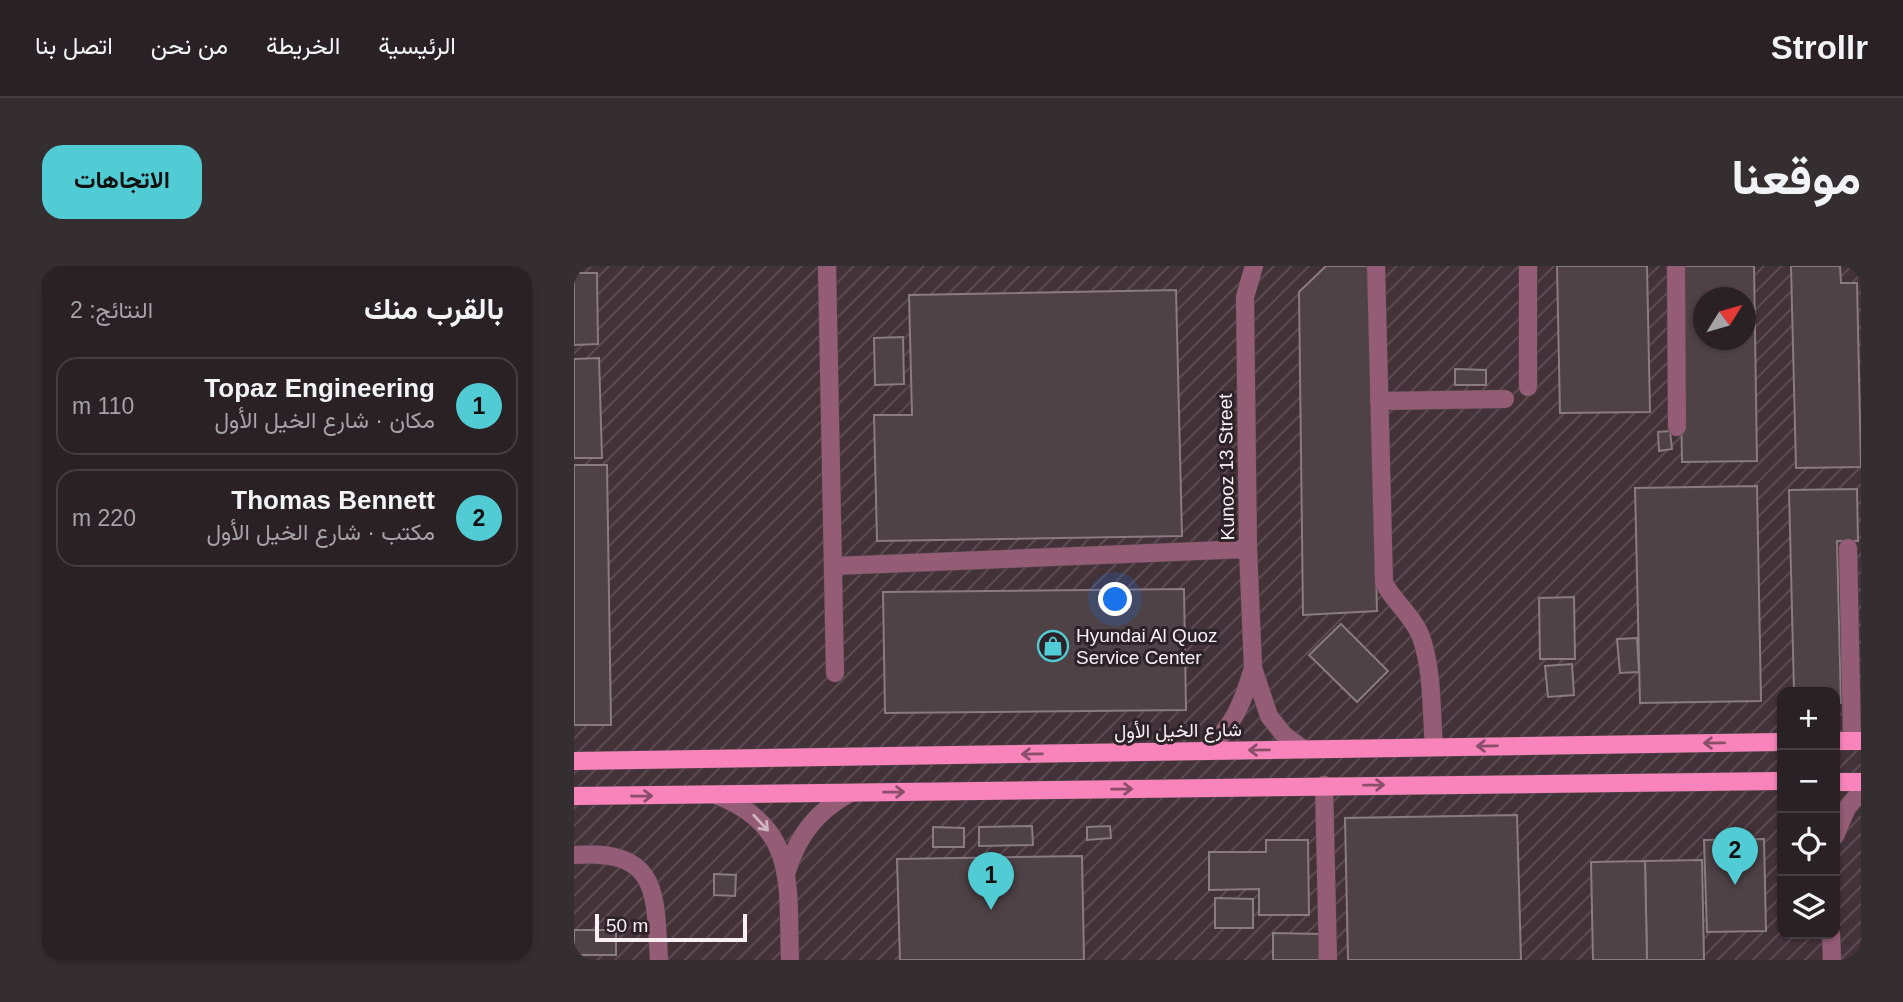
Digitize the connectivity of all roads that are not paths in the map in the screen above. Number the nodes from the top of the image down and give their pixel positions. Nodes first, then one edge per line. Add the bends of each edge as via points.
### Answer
1 (827, 266) edge
2 (1254, 266) edge
3 (1376, 266) edge
4 (1528, 266) edge
5 (1676, 266) edge
6 (1528, 387) dead end
7 (1505, 399) dead end
8 (1379, 401) junction
9 (1677, 427) dead end
10 (1848, 548) dead end
11 (1248, 549) junction
12 (834, 566) junction
13 (1253, 668) junction
14 (835, 673) dead end
15 (1849, 741) edge
16 (1777, 742) edge
17 (1434, 746) junction
18 (1303, 749) junction
19 (1205, 751) junction
20 (574, 761) edge
21 (1777, 782) edge
22 (1840, 782) edge
23 (1861, 782) edge
24 (1324, 785) junction
25 (1861, 791) edge
26 (850, 793) junction
27 (716, 795) junction
28 (574, 796) edge
29 (1840, 824) edge
30 (574, 855) edge
31 (787, 871) junction
32 (1831, 939) edge
33 (659, 960) edge
34 (790, 960) edge
35 (1328, 960) edge
36 (1832, 960) edge

1 - 12 street
2 - 11 street, Kunooz 13 Street via 1245,297
3 - 8 street
4 - 6 street
5 - 9 street
7 - 8 street
8 - 17 street via 1384,583 1421,635
10 - 15 street
11 - 12 street
11 - 13 street, Kunooz 13 Street
12 - 14 street
13 - 18 street, Kunooz 13 Street via 1269,716 1283,735
13 - 19 street, Kunooz 13 Street via 1232,723
16 -> 17 main road, شارع الخيل الأول
17 - 18 main road, شارع الخيل الأول
18 -> 19 main road, شارع الخيل الأول
19 -> 20 main road, شارع الخيل الأول
24 -> 21 main road
22 - 23 main road
26 -> 24 main road
24 - 35 street
25 - 29 street
26 - 27 main road
26 - 31 street via 809,824
28 -> 27 main road
27 -> 31 street via 733,801 762,823 778,845
30 - 33 street via 613,855 644,875 653,892
31 - 34 street
32 - 36 street

